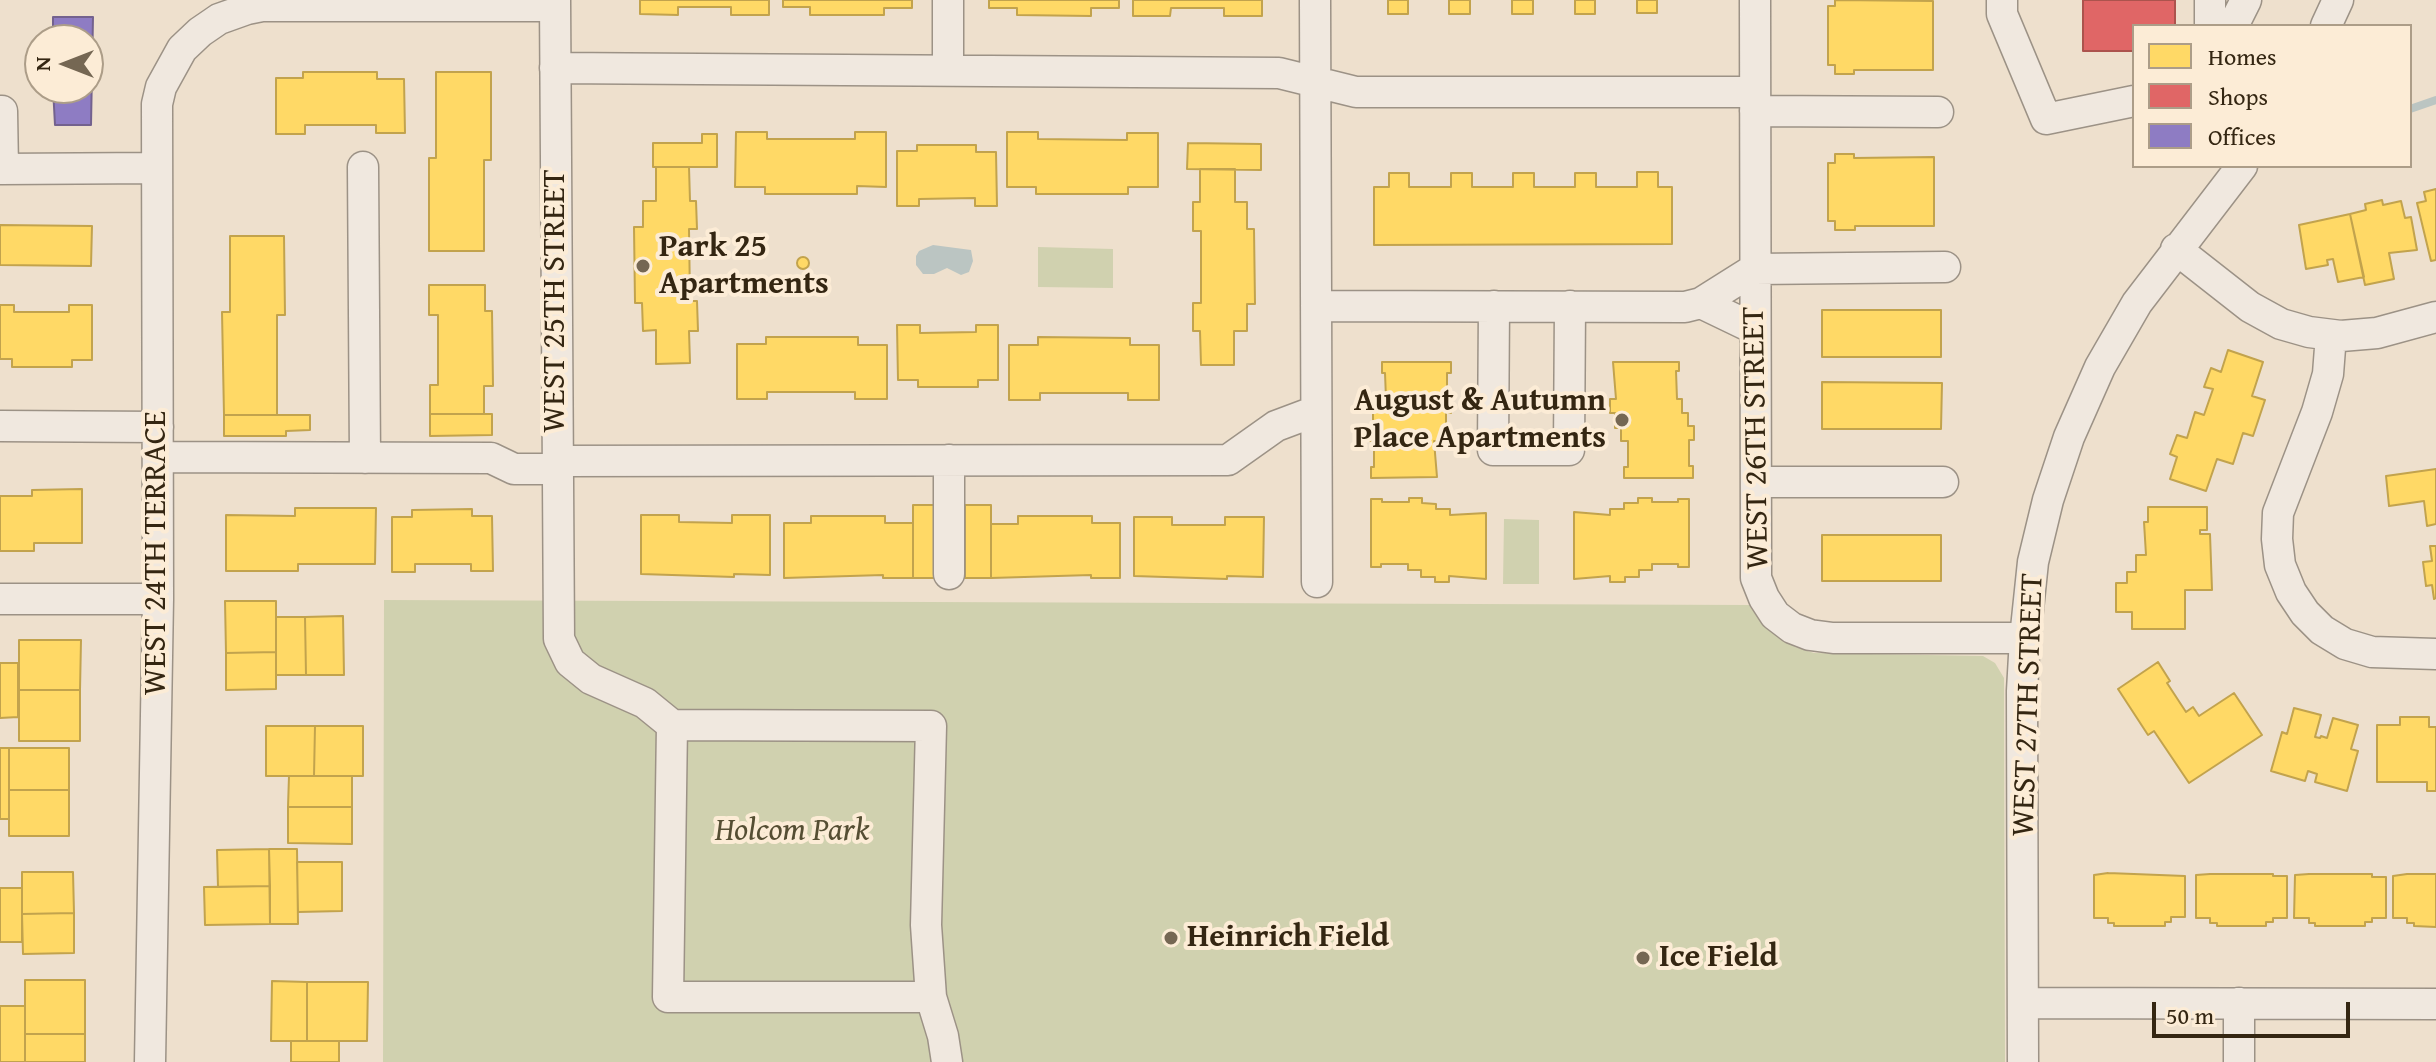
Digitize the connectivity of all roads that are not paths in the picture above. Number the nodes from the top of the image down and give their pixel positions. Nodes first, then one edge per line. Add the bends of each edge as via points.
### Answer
1 (948, 0) edge
2 (1315, 0) edge
3 (1755, 0) edge
4 (2002, 0) edge
5 (2210, 0) edge
6 (2246, 0) edge
7 (2338, 0) edge
8 (555, 3) edge
9 (231, 7) edge
10 (2210, 24) edge
11 (2234, 24) edge
12 (2327, 24) edge
13 (555, 68) junction
14 (948, 70) junction
15 (1316, 82) junction
16 (1755, 101) junction
17 (2132, 101) edge
18 (0, 111) edge
19 (1938, 112) dead end
20 (363, 167) dead end
21 (157, 168) junction
22 (2240, 168) edge
23 (1, 169) edge
24 (2176, 249) junction
25 (1945, 267) dead end
26 (1755, 269) junction
27 (1701, 303) junction
28 (1316, 306) junction
29 (1494, 306) junction
30 (1570, 306) junction
31 (2436, 317) edge
32 (1755, 329) junction
33 (2331, 335) junction
34 (1316, 411) junction
35 (0, 426) edge
36 (158, 442) junction
37 (365, 458) junction
38 (949, 460) junction
39 (557, 465) junction
40 (1756, 482) junction
41 (1943, 482) dead end
42 (949, 574) dead end
43 (1317, 582) dead end
44 (0, 599) edge
45 (158, 599) junction
46 (2025, 638) junction
47 (2436, 654) edge
48 (672, 725) junction
49 (931, 997) junction
50 (2023, 1003) junction
51 (2239, 1003) junction
52 (2436, 1004) edge
53 (150, 1062) edge
54 (947, 1062) edge
55 (2023, 1062) edge
56 (2239, 1062) edge

1 - 14 street
2 - 15 street
3 - 16 street, WEST 26TH STREET
4 - 17 street via 2002,14 2046,119
5 - 10 street
6 - 11 street
7 - 12 street
8 - 9 street
8 - 13 street, WEST 25TH STREET
9 - 21 street, WEST 24TH TERRACE via 182,49 161,87
13 - 14 street
13 - 39 street, WEST 25TH STREET
14 - 15 street via 1279,73
15 - 16 street via 1356,92
15 - 28 street
16 - 19 street
16 - 26 street, WEST 26TH STREET
18 - 23 street
20 - 37 street
21 - 23 street
21 - 36 street, WEST 24TH TERRACE
22 - 24 street, WEST 27TH STREET
24 - 33 street via 2250,307 2281,324
24 - 46 street, WEST 27TH STREET via 2122,328 2069,437 2033,562
25 - 26 street
26 - 27 street
26 - 32 street, WEST 26TH STREET
27 - 30 street
27 - 32 street
28 - 29 street
28 - 34 street
29 - 30 street
29 - 30 street via 1493,450 1569,450
31 - 33 street via 2377,333
32 - 40 street, WEST 26TH STREET
33 - 47 street via 2328,374 2317,412 2278,513 2280,565 2305,613 2345,644 2372,652
34 - 38 street via 1276,426 1228,460
34 - 43 street
35 - 36 street
36 - 37 street
36 - 45 street, WEST 24TH TERRACE
37 - 39 street via 491,458 514,469
38 - 39 street
38 - 42 street
39 - 48 street, WEST 25TH STREET via 559,639 570,662 591,679 645,703
40 - 41 street
40 - 46 street, WEST 26TH STREET via 1756,578 1775,615 1792,628 1833,638
44 - 45 street
45 - 53 street, WEST 24TH TERRACE
46 - 50 street, WEST 27TH STREET
48 - 49 street via 931,726 926,925
48 - 49 street via 668,997
49 - 54 street
50 - 51 street
50 - 55 street, WEST 27TH STREET
51 - 52 street
51 - 56 street

